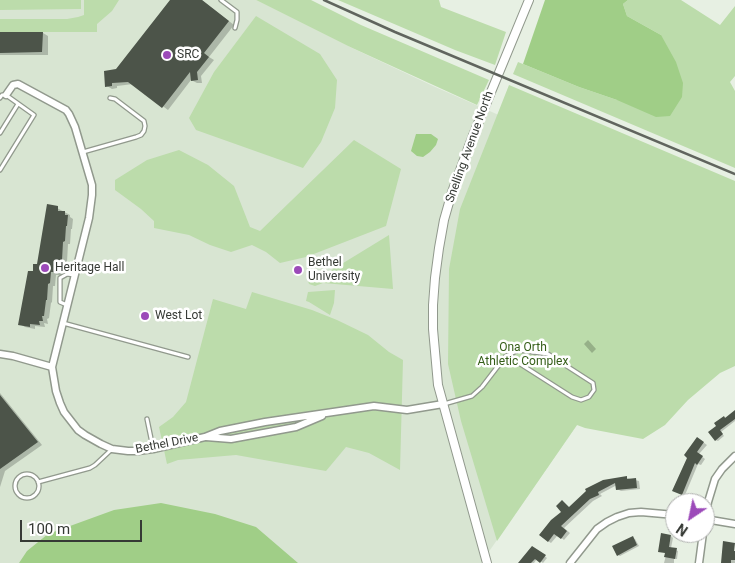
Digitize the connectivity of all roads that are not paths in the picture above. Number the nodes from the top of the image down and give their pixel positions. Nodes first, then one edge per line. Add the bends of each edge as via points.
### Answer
1 (221, 0) edge
2 (529, 0) edge
3 (235, 28) dead end
4 (3, 97) edge
5 (110, 98) dead end
6 (18, 104) junction
7 (0, 133) edge
8 (83, 153) junction
9 (0, 170) edge
10 (75, 275) junction
11 (67, 305) junction
12 (63, 323) junction
13 (0, 354) edge
14 (508, 355) junction
15 (188, 357) dead end
16 (52, 367) junction
17 (444, 404) junction
18 (332, 412) junction
19 (147, 420) dead end
20 (205, 437) junction
21 (112, 449) junction
22 (153, 449) junction
23 (735, 456) edge
24 (38, 482) junction
25 (711, 493) edge
26 (665, 514) edge
27 (715, 520) edge
28 (735, 524) edge
29 (702, 543) edge
30 (487, 563) edge
31 (570, 563) edge
32 (699, 563) edge

1 - 3 lane via 237,12
2 - 17 street, Snelling Avenue North via 464,159 444,220 435,278 433,329 438,385
4 - 6 lane
4 - 8 street via 15,84 21,85 66,110
5 - 8 lane via 144,121 144,131 136,137
6 - 7 lane
6 - 9 lane via 34,115
8 - 10 street via 92,195
10 - 11 street
10 - 11 lane via 67,274 60,278 60,302
11 - 12 street
12 - 15 lane
12 - 16 street
13 - 16 street
14 - 14 lane via 518,350 548,354 593,383 594,390 582,400 572,397
14 - 17 lane via 472,396
16 - 21 street, Bethel Drive via 60,403 70,420 85,435
17 - 18 street, Bethel Drive via 407,410 374,406
17 - 30 street, Snelling Avenue North
18 - 20 street, Bethel Drive via 220,430
18 - 20 street, Bethel Drive via 296,427 251,436 231,439
19 - 22 lane
20 - 22 street, Bethel Drive
21 - 22 street, Bethel Drive via 128,452
21 - 24 lane via 90,468
23 - 25 street via 715,478
24 - 24 lane via 32,476 22,475 15,490 22,498 33,497 39,488
26 - 31 street via 640,512 607,522 597,529
27 - 28 street
29 - 32 street

